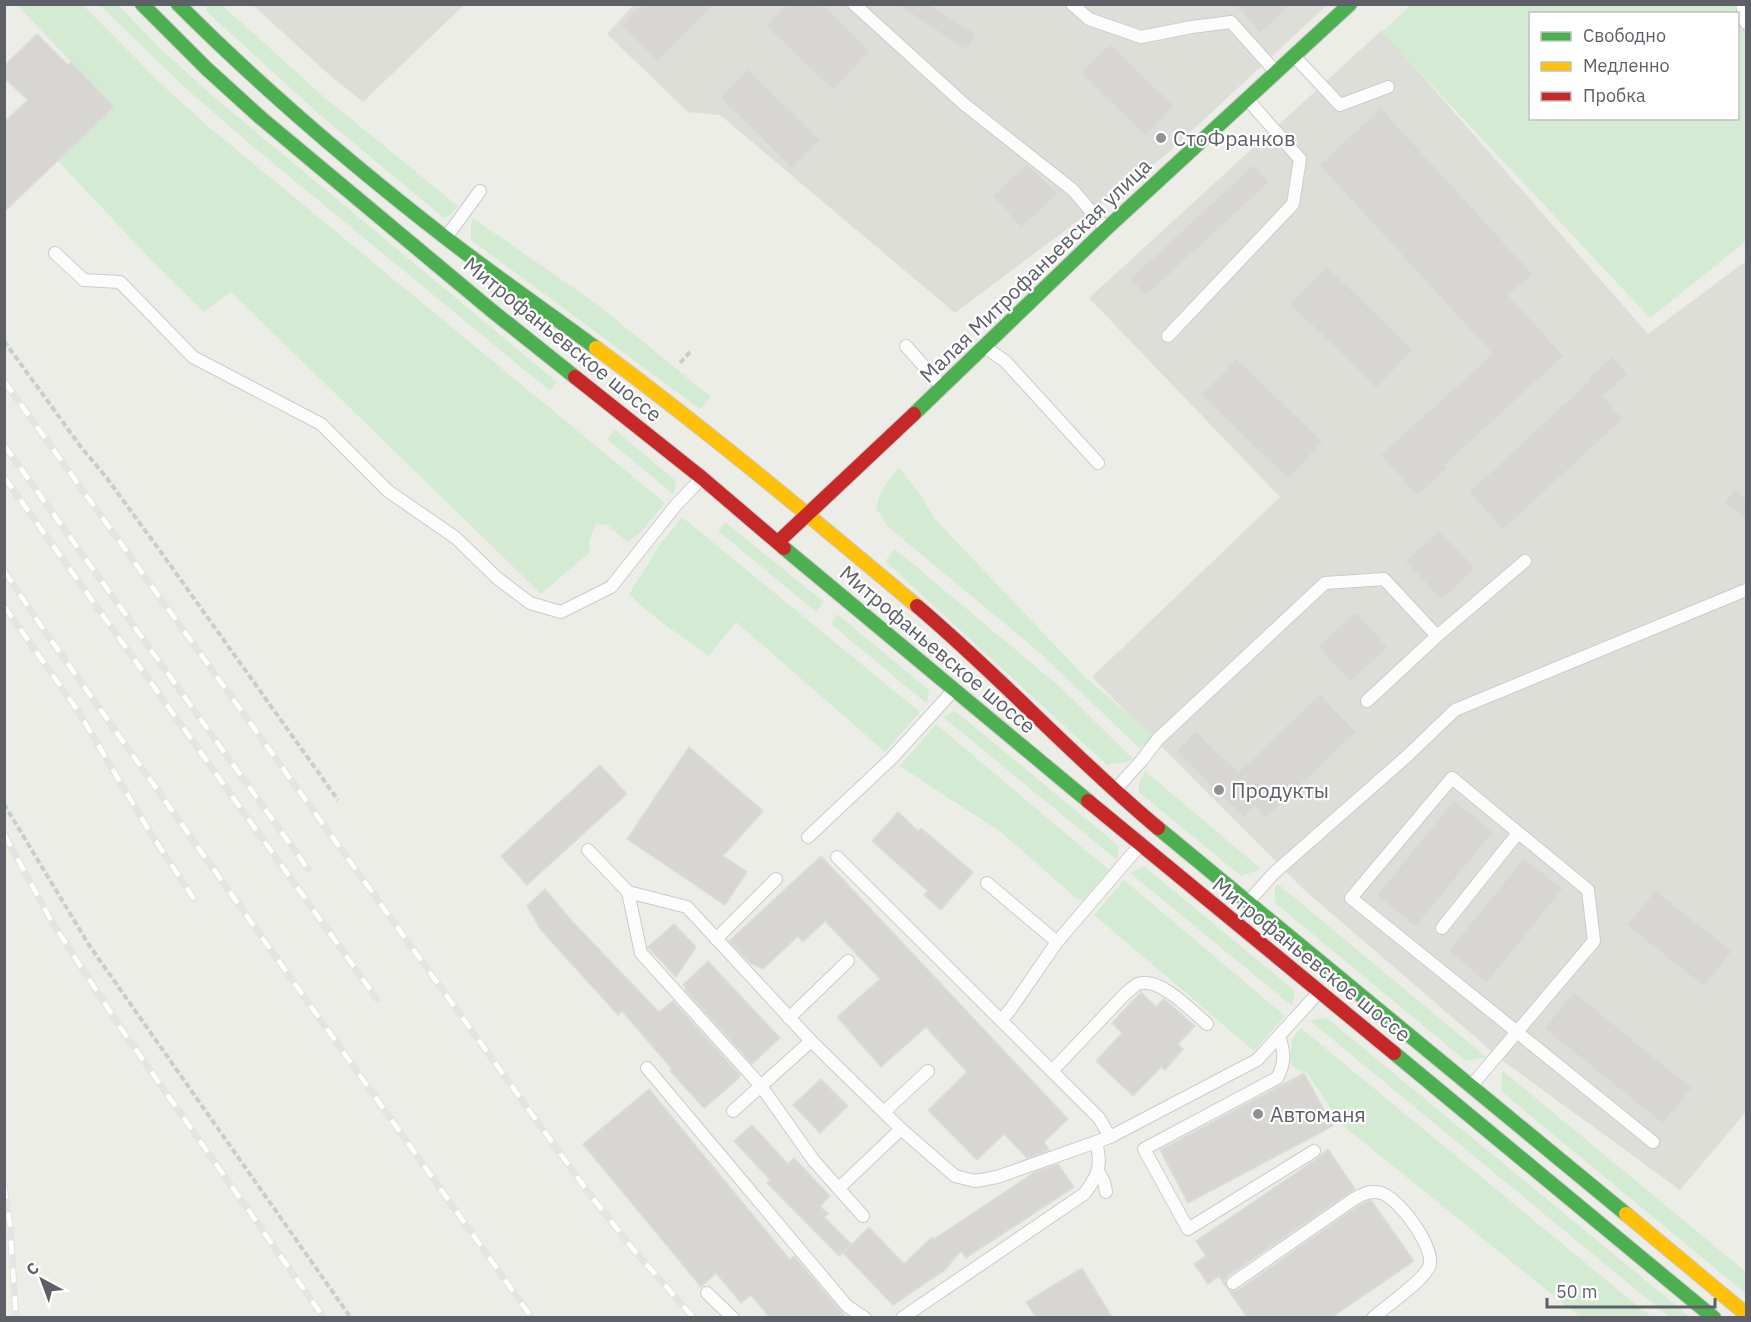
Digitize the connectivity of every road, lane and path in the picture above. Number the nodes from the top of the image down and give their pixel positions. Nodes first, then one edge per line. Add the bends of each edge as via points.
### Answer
1 (142, 4) edge
2 (854, 4) edge
3 (1072, 4) edge
4 (1350, 4) edge
5 (1742, 4) edge
6 (182, 6) edge
7 (1746, 23) edge
8 (1294, 56) junction
9 (1276, 72) junction
10 (1388, 87) dead end
11 (1247, 99) junction
12 (480, 191) dead end
13 (1106, 229) junction
14 (446, 238) junction
15 (55, 254) dead end
16 (1168, 336) dead end
17 (4, 341) edge
18 (906, 346) dead end
19 (985, 348) junction
20 (690, 352) dead end
21 (680, 363) dead end
22 (943, 388) junction
23 (1098, 463) dead end
24 (702, 478) junction
25 (807, 514) junction
26 (778, 542) junction
27 (1526, 561) dead end
28 (1746, 590) edge
29 (1437, 636) junction
30 (954, 689) junction
31 (1366, 702) dead end
32 (1114, 791) junction
33 (338, 800) dead end
34 (4, 804) edge
35 (1518, 833) junction
36 (808, 837) dead end
37 (1140, 844) junction
38 (588, 850) dead end
39 (837, 857) dead end
40 (776, 879) dead end
41 (987, 883) dead end
42 (628, 892) junction
43 (1248, 902) junction
44 (1442, 928) dead end
45 (716, 939) junction
46 (1057, 942) junction
47 (848, 961) dead end
48 (1319, 991) junction
49 (789, 1018) junction
50 (1001, 1020) junction
51 (1207, 1024) dead end
52 (1517, 1032) junction
53 (1279, 1037) junction
54 (811, 1041) junction
55 (648, 1068) dead end
56 (928, 1071) dead end
57 (1052, 1071) junction
58 (761, 1086) junction
59 (1471, 1086) junction
60 (733, 1111) dead end
61 (884, 1112) junction
62 (901, 1129) junction
63 (1110, 1137) junction
64 (1096, 1142) junction
65 (1653, 1142) dead end
66 (1314, 1150) dead end
67 (1098, 1171) junction
68 (838, 1188) junction
69 (1106, 1192) dead end
70 (863, 1216) dead end
71 (1233, 1283) dead end
72 (707, 1293) dead end
73 (1746, 1314) edge
74 (351, 1317) edge
75 (733, 1317) edge
76 (865, 1317) edge
77 (902, 1317) edge
78 (1373, 1317) edge
79 (1714, 1317) edge

1 - 24 main road, Митрофаньевское шоссе via 261,118 491,310
2 - 13 lane via 964,104 1073,190
3 - 9 lane via 1089,20 1141,37 1230,22
4 - 8 main road, Малая Митрофаньевская улица
5 - 7 lane
6 - 14 main road, Митрофаньевское шоссе via 225,51 296,114
8 - 9 main road, Малая Митрофаньевская улица
8 - 10 lane via 1340,105
9 - 11 main road, Малая Митрофаньевская улица
11 - 13 main road, Малая Митрофаньевская улица
11 - 16 lane via 1300,159 1293,204
12 - 14 lane
13 - 19 main road, Малая Митрофаньевская улица
14 - 25 main road, Митрофаньевское шоссе via 671,404
15 - 24 lane via 84,280 120,282 193,357 321,424 388,491 456,538 530,603 561,612 611,587
17 - 33 path
18 - 22 lane
19 - 22 main road, Малая Митрофаньевская улица
19 - 23 lane via 1005,361
20 - 21 path
22 - 25 main road, Малая Митрофаньевская улица
24 - 26 main road, Митрофаньевское шоссе
25 - 26 main road, Малая Митрофаньевская улица
25 - 32 main road, Митрофаньевское шоссе via 963,645
26 - 30 main road, Митрофаньевское шоссе
27 - 29 lane
28 - 43 lane via 1455,710 1274,873
29 - 31 lane
29 - 32 lane via 1384,579 1325,583 1158,739
30 - 36 lane via 891,759
30 - 37 main road, Митрофаньевское шоссе
32 - 43 main road, Митрофаньевское шоссе
34 - 74 path via 88,945
35 - 44 lane
35 - 52 lane via 1588,890 1594,941
35 - 52 lane via 1452,778 1352,898
37 - 46 lane
37 - 48 main road, Митрофаньевское шоссе
38 - 42 lane
39 - 50 lane
40 - 45 lane
41 - 46 lane
42 - 45 lane via 687,907
42 - 58 lane via 641,953
43 - 59 main road, Митрофаньевское шоссе
45 - 49 lane
46 - 50 lane
47 - 49 lane
48 - 53 lane
48 - 79 main road, Митрофаньевское шоссе
49 - 54 lane
50 - 57 lane
51 - 57 lane via 1163,988 1138,984
52 - 59 lane
52 - 65 lane
53 - 63 lane via 1257,1060
53 - 66 lane via 1284,1063 1277,1078 1144,1149 1188,1229
54 - 58 lane
54 - 61 lane
55 - 76 lane via 847,1306
56 - 61 lane
57 - 63 lane via 1098,1118
58 - 60 lane
58 - 68 lane
59 - 73 main road, Митрофаньевское шоссе
61 - 62 lane
62 - 64 lane via 955,1176 975,1181
62 - 68 lane
63 - 64 lane
64 - 67 lane
67 - 69 lane
67 - 77 lane via 1084,1194
68 - 70 lane
71 - 78 lane via 1354,1199 1368,1192 1382,1193 1394,1200 1423,1238 1430,1252 1429,1266 1420,1279
72 - 75 lane

